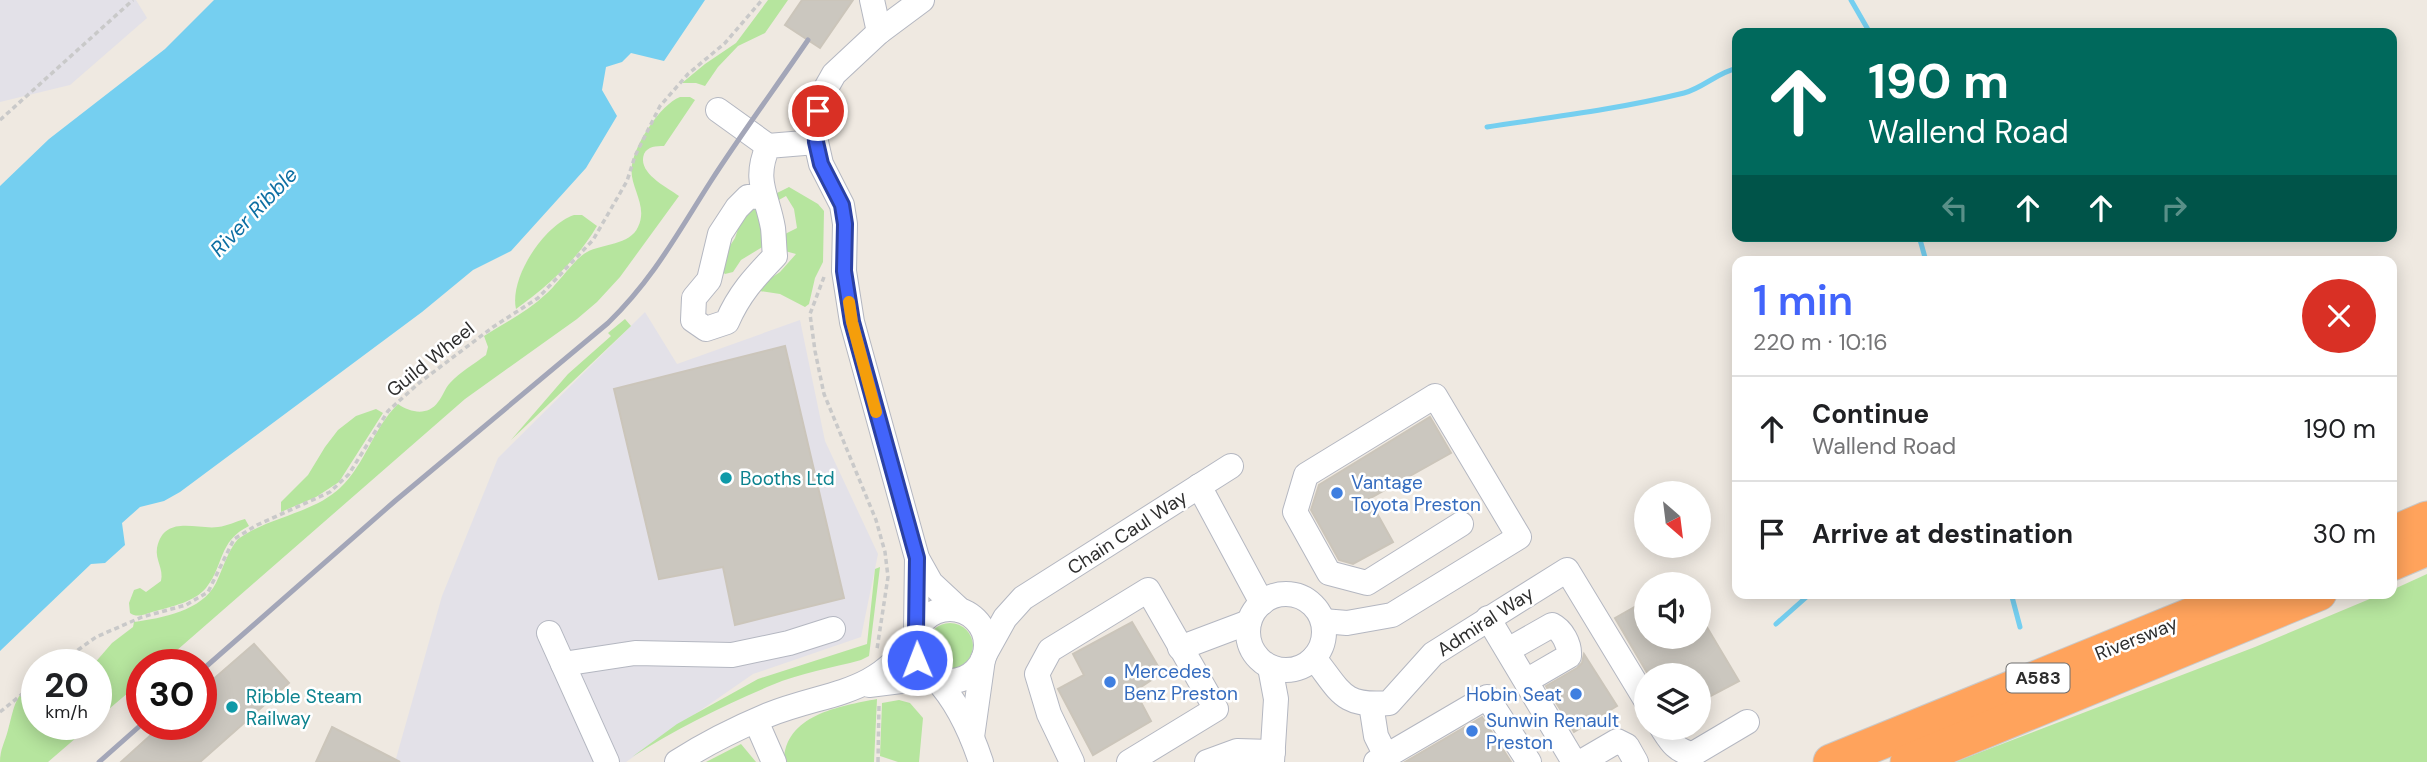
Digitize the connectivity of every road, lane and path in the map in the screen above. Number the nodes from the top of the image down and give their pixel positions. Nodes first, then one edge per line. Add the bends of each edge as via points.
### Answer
1 (133, 0) edge
2 (762, 0) edge
3 (872, 0) edge
4 (922, 0) edge
5 (879, 32) junction
6 (718, 110) dead end
7 (0, 120) edge
8 (816, 142) junction
9 (768, 146) junction
10 (763, 196) junction
11 (1231, 466) dead end
12 (1199, 486) junction
13 (2427, 519) edge
14 (1461, 524) dead end
15 (2397, 532) edge
16 (2427, 548) edge
17 (917, 558) junction
18 (2397, 561) edge
19 (1023, 598) junction
20 (2231, 599) edge
21 (2304, 599) edge
22 (961, 611) junction
23 (1255, 613) junction
24 (1488, 618) junction
25 (1323, 621) junction
26 (833, 629) dead end
27 (550, 633) dead end
28 (916, 634) junction
29 (1180, 648) junction
30 (79, 649) edge
31 (1508, 650) junction
32 (984, 657) junction
33 (1314, 658) junction
34 (563, 664) junction
35 (1270, 667) junction
36 (934, 677) junction
37 (1526, 681) junction
38 (1634, 681) edge
39 (870, 690) junction
40 (21, 695) edge
41 (1371, 704) junction
42 (0, 712) edge
43 (756, 721) junction
44 (1747, 722) dead end
45 (972, 737) junction
46 (1669, 740) edge
47 (1272, 757) edge
48 (1381, 759) edge
49 (607, 762) edge
50 (677, 762) edge
51 (774, 762) edge
52 (878, 762) edge
53 (981, 762) edge
54 (1072, 762) edge
55 (1129, 762) edge
56 (1207, 762) edge
57 (1529, 762) edge
58 (1574, 762) edge
59 (1581, 762) edge
60 (1636, 762) edge
61 (1831, 762) edge
62 (1908, 762) edge

1 - 7 path
2 - 30 path, Guild Wheel via 660,106 627,181 593,240 538,298 493,327 388,411 349,474 330,492 234,539 208,592 187,605 142,617 96,637
3 - 5 street
4 - 5 street
5 - 8 street via 834,74 821,97
6 - 9 street
8 - 9 street
8 - 17 street via 821,164 842,205 844,271 852,322
9 - 10 street via 760,164
10 - 10 street via 775,256 752,279 727,322 706,329 692,320 694,298 709,280 720,234 748,197
11 - 12 street, Chain Caul Way
12 - 19 street, Chain Caul Way
12 - 23 street
13 - 15 highway
14 - 25 street via 1367,583 1329,573 1294,512 1306,475 1435,396 1519,537 1392,615 1347,623
16 - 18 highway
17 - 22 street via 931,583
17 - 28 street
19 - 22 street, Chain Caul Way
19 - 32 street, Chain Caul Way via 1005,618
20 - 61 highway, Riversway / A583
21 - 62 highway, Riversway / A583
22 - 28 street via 929,615
22 - 32 street via 979,624 986,644
23 - 25 street via 1271,597 1284,594 1309,601
23 - 29 street
23 - 35 street via 1248,634 1251,648
24 - 31 street
24 - 38 street, Admiral Way via 1567,570
24 - 41 street, Admiral Way via 1433,654 1390,703
25 - 33 street via 1324,640
26 - 34 street via 732,655 635,653
27 - 34 street
28 - 36 street via 917,660
28 - 39 street
29 - 54 street via 1148,590 1050,650 1037,674 1049,714
29 - 55 street via 1216,709
31 - 37 street
31 - 37 street via 1552,625 1570,648 1569,656
32 - 36 street via 968,676 946,681
32 - 45 street
33 - 35 street via 1302,667
33 - 41 street via 1342,693 1354,702
34 - 49 street
35 - 47 street via 1276,699
36 - 39 street
36 - 45 street
37 - 58 street
39 - 43 street
39 - 52 path
40 - 42 path
41 - 48 street
43 - 50 street
43 - 51 street
44 - 46 street via 1693,754 1684,753
45 - 53 street
47 - 56 street via 1237,751
48 - 57 street via 1487,697
59 - 60 street via 1617,741 1627,746

